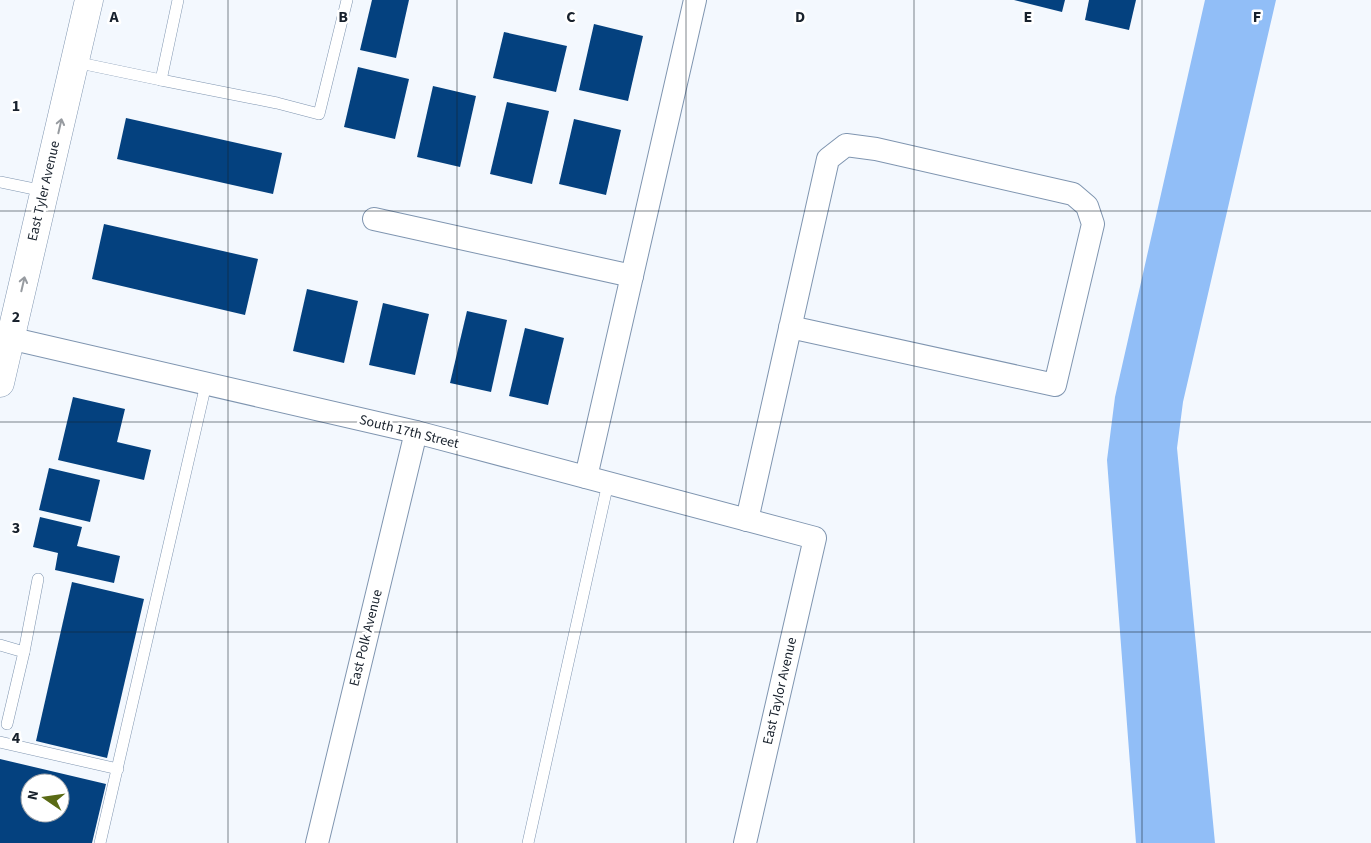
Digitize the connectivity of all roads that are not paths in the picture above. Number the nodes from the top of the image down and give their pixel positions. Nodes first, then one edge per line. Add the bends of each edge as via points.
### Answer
1 (89, 0) edge
2 (178, 0) edge
3 (347, 0) edge
4 (695, 0) edge
5 (75, 62) junction
6 (161, 80) junction
7 (0, 182) edge
8 (44, 191) junction
9 (374, 219) dead end
10 (632, 276) junction
11 (790, 327) junction
12 (5, 337) edge
13 (0, 383) edge
14 (206, 384) junction
15 (416, 432) junction
16 (586, 477) junction
17 (608, 483) junction
18 (747, 520) junction
19 (815, 538) joint
20 (38, 579) dead end
21 (0, 645) edge
22 (24, 652) junction
23 (7, 724) dead end
24 (0, 742) edge
25 (118, 769) junction
26 (100, 843) edge
27 (317, 843) edge
28 (528, 843) edge
29 (745, 843) edge

1 - 5 main road, East Tyler Avenue
2 - 6 lane
3 - 6 lane via 319,114
4 - 10 street
5 - 6 lane
8 -> 5 main road, East Tyler Avenue
7 - 8 lane
12 -> 8 main road, East Tyler Avenue
9 - 10 street
10 - 16 street
11 - 11 street via 828,159 846,145 1073,194 1087,206 1093,224 1055,385
11 - 18 street
12 - 13 main road, East Tyler Avenue
12 - 14 street, South 17th Street
14 - 15 street, South 17th Street
14 - 25 lane
15 - 16 street, South 17th Street
15 - 27 street, East Polk Avenue
16 - 17 street, South 17th Street
17 - 18 street, South 17th Street
17 - 28 lane
18 - 19 street, South 17th Street
19 - 29 street, East Taylor Avenue
20 - 22 lane
21 - 22 lane
22 - 23 lane
24 - 25 lane
25 - 26 lane

